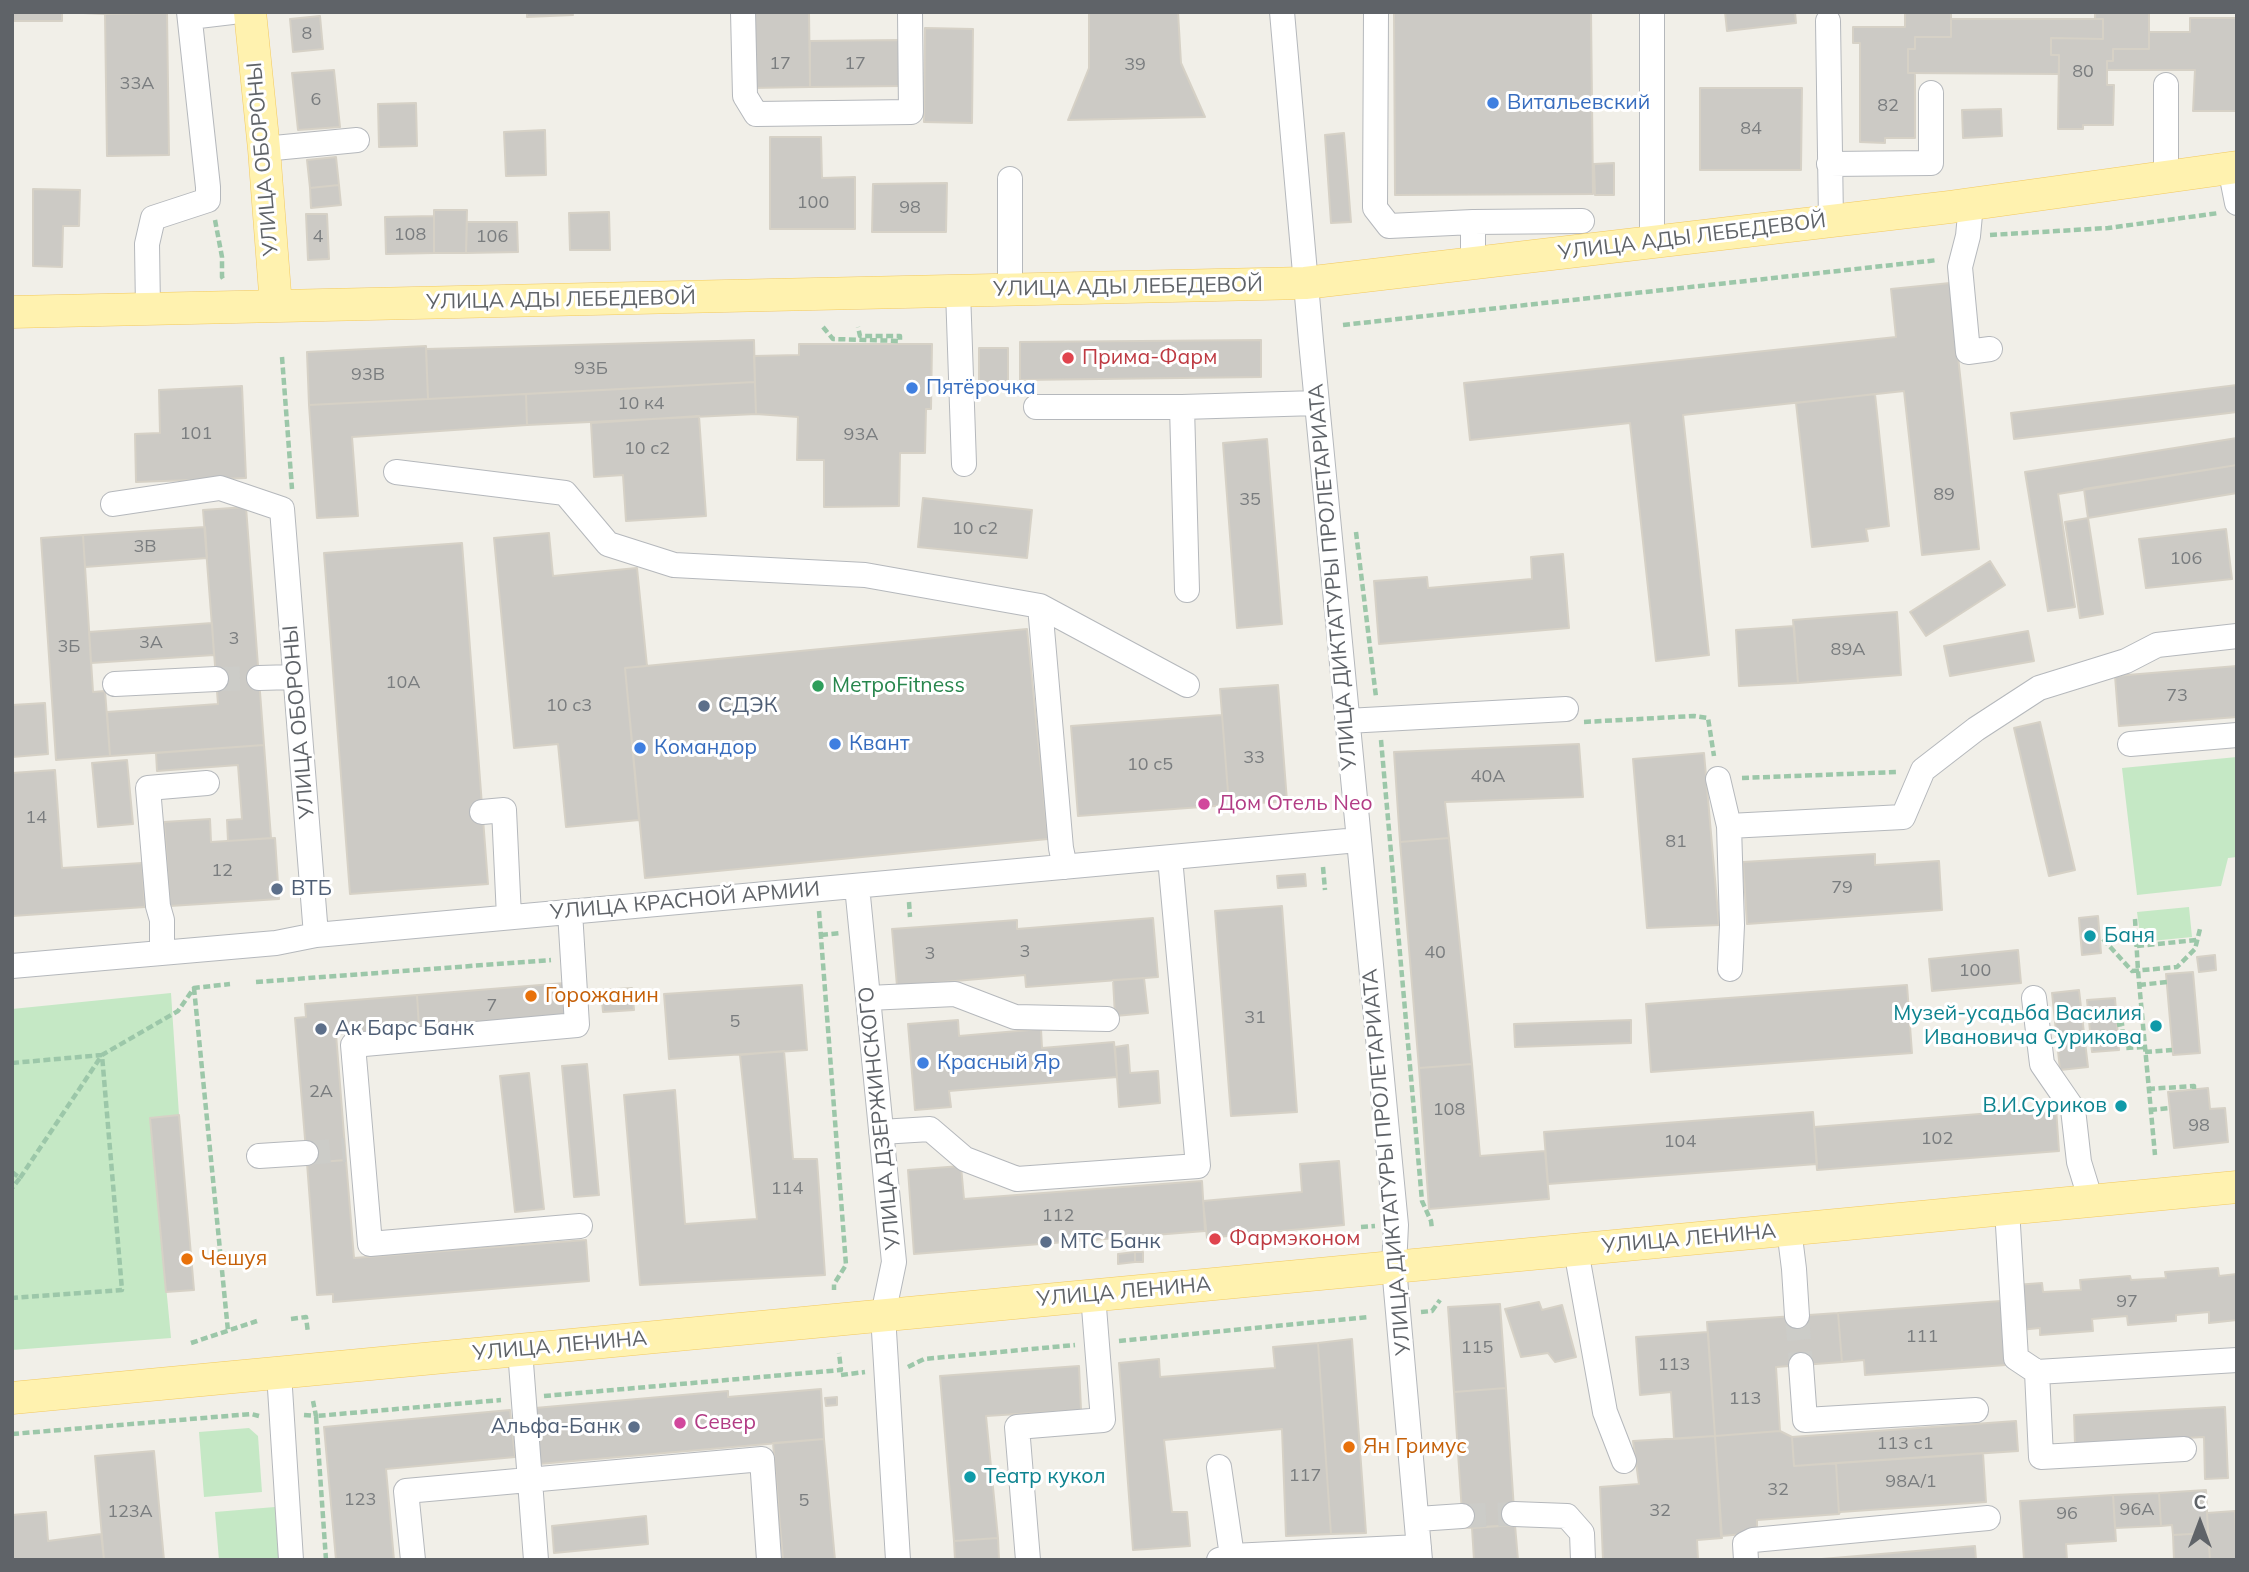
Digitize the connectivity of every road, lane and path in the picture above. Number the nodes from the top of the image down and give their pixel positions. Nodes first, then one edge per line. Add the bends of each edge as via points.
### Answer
1 (232, 12) edge
2 (250, 12) edge
3 (743, 12) edge
4 (910, 12) edge
5 (1282, 12) edge
6 (1376, 12) edge
7 (1652, 12) edge
8 (190, 15) edge
9 (1828, 21) dead end
10 (2166, 85) dead end
11 (1931, 93) dead end
12 (357, 140) dead end
13 (264, 149) junction
14 (1829, 164) junction
15 (2233, 168) edge
16 (2166, 177) junction
17 (1010, 179) dead end
18 (1971, 204) junction
19 (2230, 207) edge
20 (1582, 221) dead end
21 (1831, 221) junction
22 (1473, 222) junction
23 (1968, 236) junction
24 (1652, 242) junction
25 (222, 257) dead end
26 (1942, 259) dead end
27 (1473, 264) junction
28 (222, 277) dead end
29 (1305, 283) junction
30 (1010, 290) junction
31 (958, 291) junction
32 (275, 306) junction
33 (148, 309) junction
34 (12, 312) edge
35 (1343, 326) dead end
36 (824, 327) dead end
37 (858, 327) dead end
38 (1990, 349) dead end
39 (282, 357) dead end
40 (1317, 402) junction
41 (1036, 407) dead end
42 (1182, 407) junction
43 (964, 464) dead end
44 (396, 472) dead end
45 (287, 502) junction
46 (113, 504) dead end
47 (1354, 519) dead end
48 (1187, 590) dead end
49 (1040, 606) junction
50 (2237, 636) edge
51 (294, 677) junction
52 (259, 678) tunnel mouth
53 (216, 679) tunnel mouth
54 (115, 684) dead end
55 (1187, 685) dead end
56 (1574, 716) joint
57 (1378, 718) junction
58 (1347, 721) junction
59 (2237, 735) edge
60 (2130, 744) dead end
61 (1923, 771) junction
62 (1718, 779) junction
63 (207, 783) dead end
64 (482, 812) dead end
65 (1729, 826) junction
66 (1358, 840) junction
67 (1170, 858) junction
68 (1323, 865) dead end
69 (1065, 867) junction
70 (857, 886) junction
71 (1325, 890) dead end
72 (818, 910) dead end
73 (570, 912) junction
74 (509, 917) junction
75 (2135, 919) dead end
76 (2200, 929) dead end
77 (849, 933) dead end
78 (821, 934) junction
79 (316, 935) junction
80 (2103, 939) dead end
81 (2197, 940) junction
82 (2137, 946) junction
83 (162, 953) junction
84 (574, 958) junction
85 (12, 966) edge
86 (1730, 969) dead end
87 (2136, 973) junction
88 (256, 982) dead end
89 (2167, 982) dead end
90 (230, 984) dead end
91 (2139, 985) junction
92 (194, 988) junction
93 (868, 998) junction
94 (2034, 998) dead end
95 (1107, 1019) dead end
96 (2117, 1025) dead end
97 (2145, 1049) junction
98 (2172, 1050) dead end
99 (102, 1055) junction
100 (12, 1063) edge
101 (2148, 1089) junction
102 (2194, 1089) dead end
103 (2170, 1108) dead end
104 (2150, 1110) junction
105 (881, 1132) junction
106 (306, 1153) tunnel mouth
107 (2154, 1155) dead end
108 (259, 1156) dead end
109 (12, 1172) edge
110 (20, 1178) junction
111 (2237, 1187) edge
112 (12, 1188) edge
113 (2091, 1201) junction
114 (2007, 1209) junction
115 (580, 1226) dead end
116 (1432, 1229) dead end
117 (1789, 1230) junction
118 (1576, 1250) junction
119 (1394, 1267) junction
120 (834, 1290) dead end
121 (1093, 1295) junction
122 (12, 1298) edge
123 (1440, 1300) dead end
124 (1432, 1311) dead end
125 (884, 1315) junction
126 (1797, 1316) tunnel mouth
127 (1369, 1317) dead end
128 (290, 1319) dead end
129 (257, 1321) dead end
130 (228, 1331) junction
131 (308, 1333) dead end
132 (191, 1343) dead end
133 (1097, 1343) junction
134 (520, 1350) junction
135 (839, 1353) dead end
136 (2237, 1360) edge
137 (1801, 1365) tunnel mouth
138 (904, 1369) dead end
139 (866, 1372) dead end
140 (2037, 1372) junction
141 (279, 1373) junction
142 (841, 1375) dead end
143 (12, 1398) edge
144 (522, 1398) junction
145 (313, 1401) dead end
146 (1976, 1410) dead end
147 (297, 1415) dead end
148 (316, 1416) junction
149 (264, 1417) dead end
150 (12, 1434) edge
151 (2184, 1449) dead end
152 (1624, 1461) dead end
153 (1219, 1467) dead end
154 (530, 1479) junction
155 (1514, 1514) tunnel mouth
156 (1462, 1516) tunnel mouth
157 (1988, 1518) dead end
158 (1418, 1519) junction
159 (1420, 1553) edge
160 (1225, 1558) edge
161 (291, 1560) edge
162 (326, 1560) edge
163 (413, 1560) edge
164 (536, 1560) edge
165 (769, 1560) edge
166 (898, 1560) edge
167 (1028, 1560) edge
168 (1583, 1560) edge
169 (1746, 1560) edge

1 - 8 street
2 - 13 main road, УЛИЦА ОБОРОНЫ
3 - 4 street via 745,96 756,114 911,112
5 - 29 street, УЛИЦА ДИКТАТУРЫ ПРОЛЕТАРИАТА
6 - 22 street via 1376,208 1389,226
7 - 24 street
8 - 33 street via 208,200 153,218 147,244
9 - 14 street
10 - 16 street
11 - 14 street via 1938,165
12 - 13 street
13 - 32 main road, УЛИЦА ОБОРОНЫ
14 - 21 street
15 - 16 main road, УЛИЦА АДЫ ЛЕБЕДЕВОЙ
15 - 19 street
16 - 18 main road, УЛИЦА АДЫ ЛЕБЕДЕВОЙ
17 - 30 street
18 - 21 main road, УЛИЦА АДЫ ЛЕБЕДЕВОЙ
18 - 23 street
19 - 23 path via 2108,228
20 - 22 street
21 - 24 main road, УЛИЦА АДЫ ЛЕБЕДЕВОЙ
22 - 27 street
23 - 38 street via 1960,267 1968,352
24 - 27 main road, УЛИЦА АДЫ ЛЕБЕДЕВОЙ
25 - 28 path
26 - 35 path
27 - 29 main road, УЛИЦА АДЫ ЛЕБЕДЕВОЙ
29 - 30 main road, УЛИЦА АДЫ ЛЕБЕДЕВОЙ
29 - 40 street, УЛИЦА ДИКТАТУРЫ ПРОЛЕТАРИАТА
30 - 31 main road, УЛИЦА АДЫ ЛЕБЕДЕВОЙ
31 - 32 main road, УЛИЦА АДЫ ЛЕБЕДЕВОЙ
31 - 43 street
32 - 33 main road, УЛИЦА АДЫ ЛЕБЕДЕВОЙ
33 - 34 main road, УЛИЦА АДЫ ЛЕБЕДЕВОЙ
36 - 37 path via 833,339 900,341 900,336 860,335
39 - 45 path
40 - 42 street
40 - 58 street, УЛИЦА ДИКТАТУРЫ ПРОЛЕТАРИАТА
41 - 42 street
42 - 48 street
44 - 49 street via 565,493 608,544 674,565 865,575
45 - 46 street via 220,488
45 - 51 street, УЛИЦА ОБОРОНЫ
47 - 57 path
49 - 55 street
49 - 69 street
50 - 61 street via 2157,645 2039,688
51 - 52 street
51 - 79 street, УЛИЦА ОБОРОНЫ
53 - 54 street
56 - 57 street
56 - 62 path via 1708,718
57 - 58 street
57 - 116 path via 1422,1201
58 - 66 street, УЛИЦА ДИКТАТУРЫ ПРОЛЕТАРИАТА
59 - 60 street
61 - 62 path
61 - 65 street via 1903,817
62 - 65 street
63 - 83 street via 148,788
64 - 74 street via 504,810
65 - 86 street
66 - 67 street, УЛИЦА КРАСНОЙ АРМИИ
66 - 119 street, УЛИЦА ДИКТАТУРЫ ПРОЛЕТАРИАТА via 1396,1225
67 - 69 street, УЛИЦА КРАСНОЙ АРМИИ
67 - 105 street via 1198,1167 1017,1179 965,1159 930,1129
68 - 71 path
69 - 70 street, УЛИЦА КРАСНОЙ АРМИИ
70 - 73 street, УЛИЦА КРАСНОЙ АРМИИ
70 - 93 street, УЛИЦА ДЗЕРЖИНСКОГО
72 - 78 path
73 - 74 street, УЛИЦА КРАСНОЙ АРМИИ
73 - 84 street
74 - 79 street, УЛИЦА КРАСНОЙ АРМИИ
75 - 82 path
76 - 81 path
77 - 78 path
78 - 120 path via 846,1265
79 - 83 street, УЛИЦА КРАСНОЙ АРМИИ
80 - 87 path
81 - 82 path
81 - 87 path via 2177,967
82 - 87 path
83 - 85 street, УЛИЦА КРАСНОЙ АРМИИ
84 - 88 path
84 - 115 street via 577,1025 353,1045 353,1150 370,1244
87 - 91 path
89 - 91 path
90 - 92 path
91 - 97 path
92 - 99 path via 178,1011
92 - 130 path
93 - 95 street via 955,993 1014,1017
93 - 105 street, УЛИЦА ДЗЕРЖИНСКОГО
94 - 113 street via 2042,1064 2073,1109 2079,1162
96 - 97 path via 2122,1024 2124,1048
97 - 98 path
97 - 101 path
99 - 100 path
99 - 110 path
99 - 122 path via 122,1290
101 - 102 path
101 - 104 path
103 - 104 path
104 - 107 path
105 - 125 street, УЛИЦА ДЗЕРЖИНСКОГО via 894,1262
106 - 108 street
109 - 110 path
110 - 112 path
111 - 113 main road, УЛИЦА ЛЕНИНА
113 - 114 main road, УЛИЦА ЛЕНИНА
114 - 117 main road, УЛИЦА ЛЕНИНА
114 - 140 street via 2016,1358
117 - 118 main road, УЛИЦА ЛЕНИНА
117 - 126 street
118 - 119 main road, УЛИЦА ЛЕНИНА
118 - 152 street via 1605,1412
119 - 121 main road, УЛИЦА ЛЕНИНА
119 - 158 street, УЛИЦА ДИКТАТУРЫ ПРОЛЕТАРИАТА
121 - 125 main road, УЛИЦА ЛЕНИНА
121 - 133 street
123 - 124 path
125 - 134 main road, УЛИЦА ЛЕНИНА
125 - 166 street, УЛИЦА ДЗЕРЖИНСКОГО
127 - 133 path
128 - 131 path via 306,1317
129 - 130 path
130 - 132 path
133 - 138 path via 923,1359
133 - 167 street via 1103,1420 1017,1427
134 - 141 main road, УЛИЦА ЛЕНИНА
134 - 144 street
135 - 144 path via 841,1370
136 - 140 street
137 - 146 street via 1805,1420
139 - 142 path
140 - 151 street via 2041,1457
141 - 143 main road, УЛИЦА ЛЕНИНА
141 - 161 street
144 - 148 path
144 - 154 street
145 - 148 path
147 - 148 path
148 - 162 path
149 - 150 path via 251,1414
153 - 160 street
154 - 163 street via 406,1491
154 - 164 street
154 - 165 street via 762,1459
155 - 168 street via 1567,1516 1582,1533
156 - 158 street
157 - 169 street via 1753,1540 1745,1544
158 - 159 street, УЛИЦА ДИКТАТУРЫ ПРОЛЕТАРИАТА
159 - 160 street

